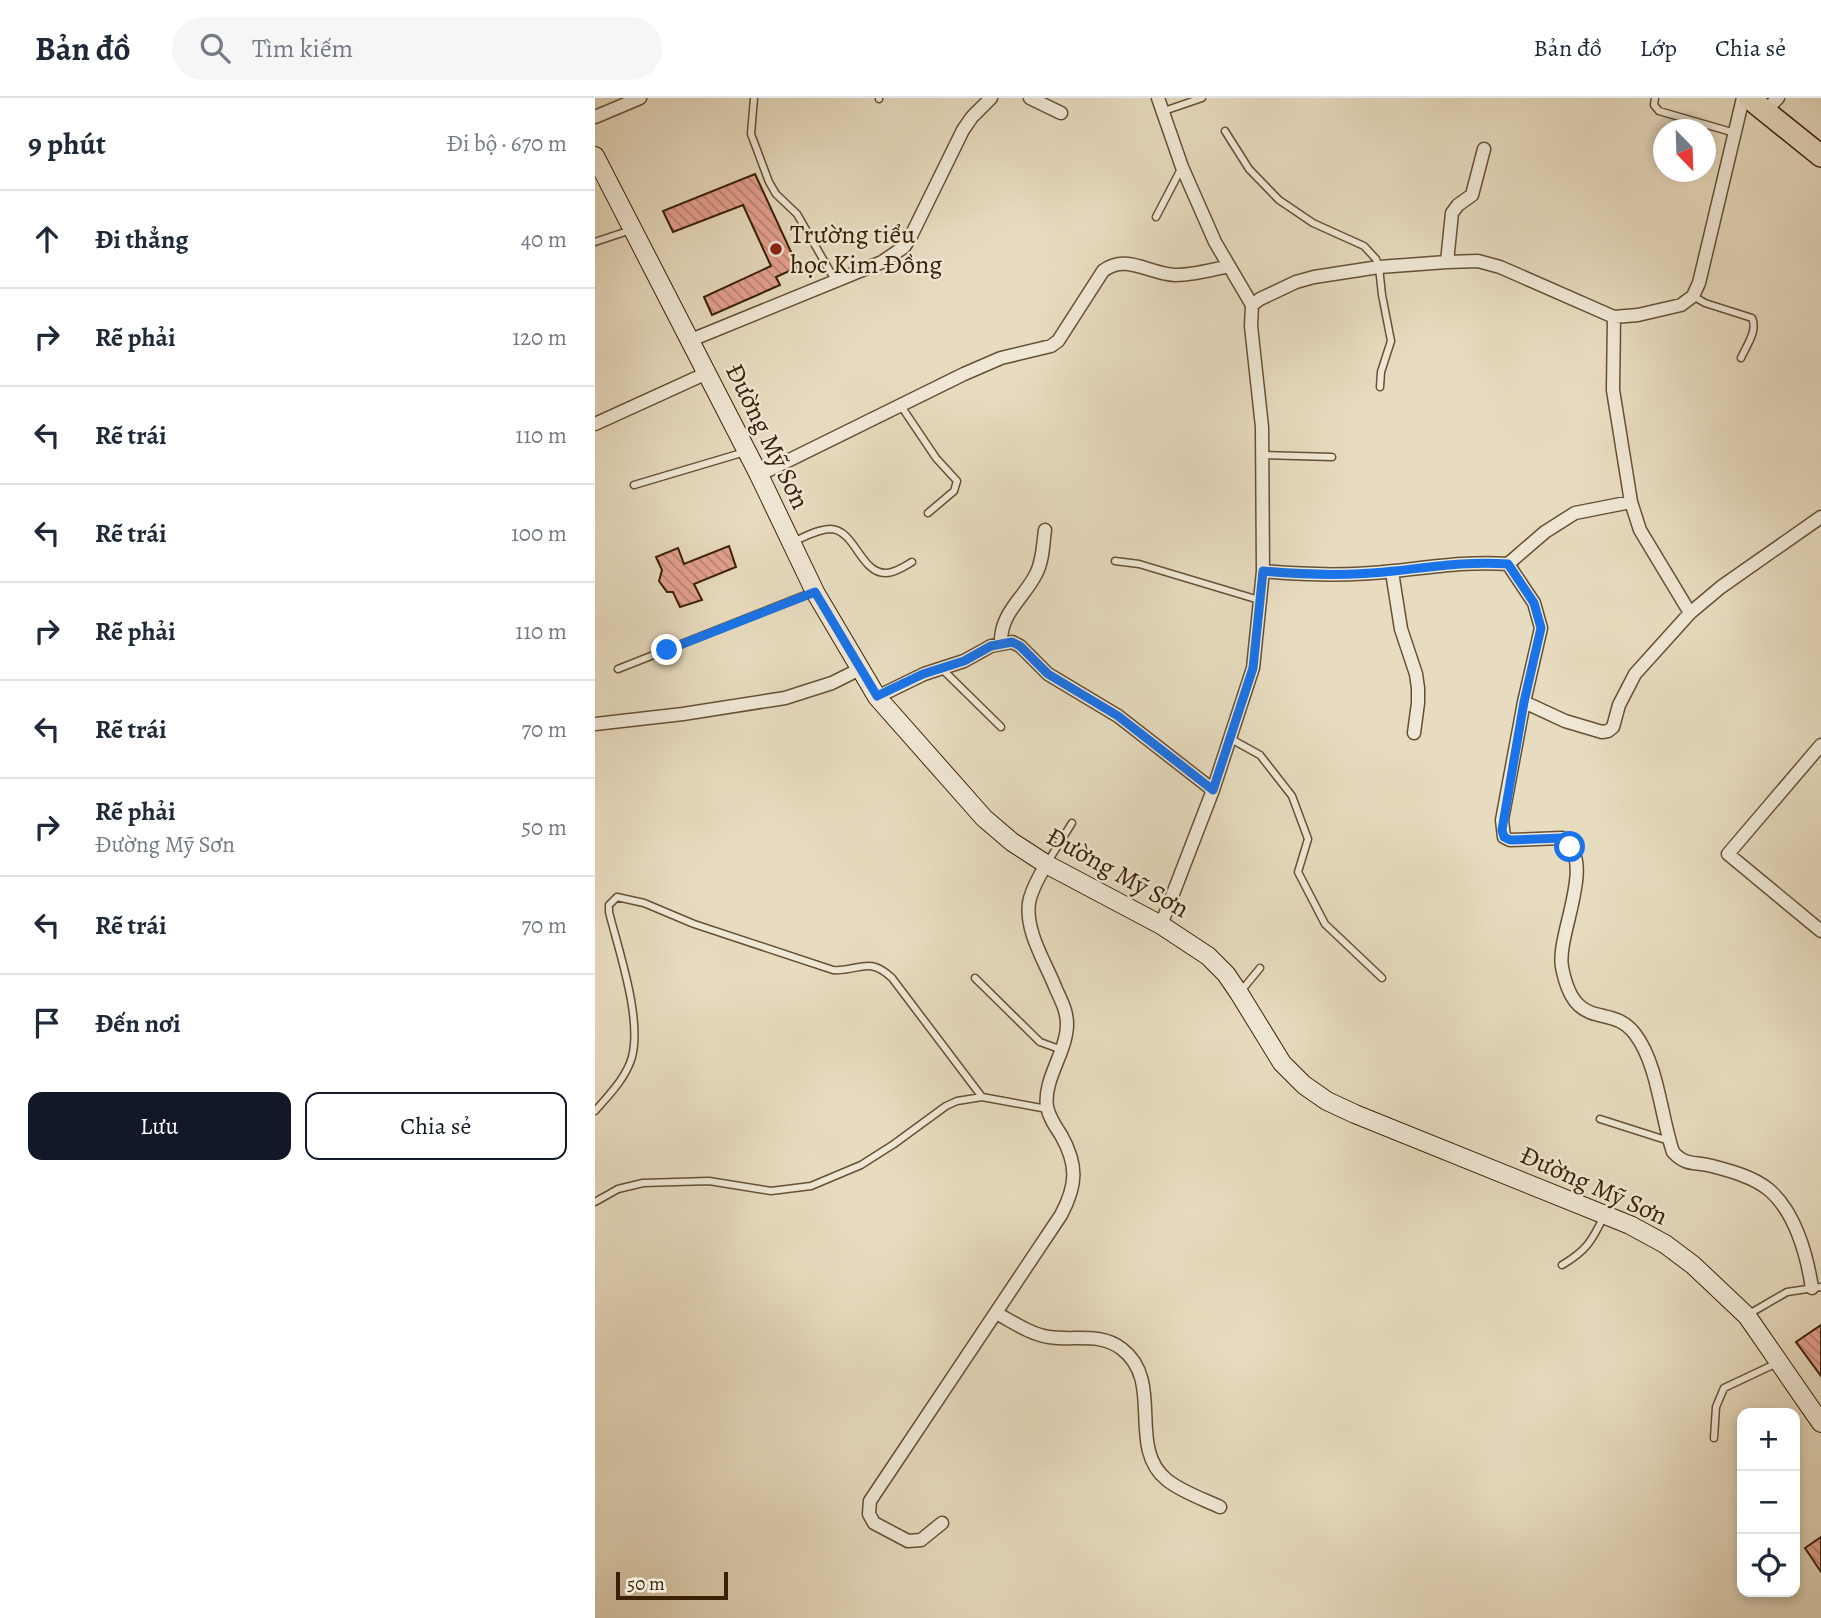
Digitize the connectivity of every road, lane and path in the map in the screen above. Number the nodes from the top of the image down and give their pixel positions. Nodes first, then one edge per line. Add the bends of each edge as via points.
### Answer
1 (639, 98) edge
2 (754, 98) edge
3 (991, 98) edge
4 (1030, 98) edge
5 (1158, 98) edge
6 (1202, 98) edge
7 (1655, 98) edge
8 (1743, 98) edge
9 (1764, 102) edge
10 (1163, 111) junction
11 (1061, 113) dead end
12 (595, 117) edge
13 (1225, 131) dead end
14 (1735, 133) junction
15 (1484, 149) dead end
16 (1821, 156) edge
17 (596, 161) edge
18 (1182, 167) junction
19 (1156, 217) dead end
20 (632, 229) junction
21 (595, 242) edge
22 (1447, 262) junction
23 (1230, 266) junction
24 (1379, 267) junction
25 (835, 280) junction
26 (1693, 296) junction
27 (1252, 305) junction
28 (1614, 317) junction
29 (691, 340) junction
30 (1741, 358) dead end
31 (708, 373) junction
32 (1380, 387) dead end
33 (900, 404) junction
34 (595, 424) edge
35 (747, 451) junction
36 (1263, 455) junction
37 (1332, 457) dead end
38 (759, 475) junction
39 (634, 485) dead end
40 (1631, 502) junction
41 (928, 513) dead end
42 (1821, 517) edge
43 (1045, 530) dead end
44 (791, 542) junction
45 (1115, 561) dead end
46 (912, 562) dead end
47 (1508, 564) junction
48 (1263, 571) junction
49 (1392, 572) junction
50 (815, 592) junction
51 (1259, 600) junction
52 (1691, 613) junction
53 (1001, 643) junction
54 (618, 669) dead end
55 (860, 669) junction
56 (942, 669) junction
57 (877, 696) junction
58 (1524, 702) junction
59 (595, 724) edge
60 (1001, 727) dead end
61 (1414, 733) dead end
62 (1231, 739) junction
63 (1821, 745) edge
64 (1213, 790) junction
65 (1072, 823) dead end
66 (1047, 864) junction
67 (1161, 925) junction
68 (1819, 927) edge
69 (1260, 968) dead end
70 (975, 978) dead end
71 (1382, 978) dead end
72 (1240, 993) junction
73 (1062, 1050) junction
74 (982, 1097) junction
75 (1047, 1109) junction
76 (595, 1111) edge
77 (1600, 1119) dead end
78 (1669, 1140) junction
79 (595, 1202) edge
80 (1605, 1214) junction
81 (1562, 1265) dead end
82 (1817, 1287) edge
83 (996, 1313) junction
84 (1747, 1316) junction
85 (1779, 1362) junction
86 (1821, 1423) edge
87 (1714, 1438) dead end
88 (1220, 1507) dead end
89 (942, 1523) dead end

1 - 12 street
2 - 25 lane via 751,134 769,182 797,214
3 - 25 street via 963,130 904,247 882,262
4 - 11 street
5 - 10 street
6 - 10 lane
7 - 14 lane via 1659,111
8 - 14 street
9 - 16 highway
10 - 18 street
13 - 24 lane via 1249,169 1279,200 1313,223 1364,246
14 - 26 street
15 - 22 street via 1472,195 1452,213
17 - 20 street, Đường Mỹ Sơn
18 - 19 lane
18 - 23 street
20 - 21 lane
20 - 29 street, Đường Mỹ Sơn
22 - 24 street
22 - 28 street via 1478,261 1500,267
23 - 27 street
23 - 33 street via 1171,275 1117,262 1103,271 1051,346 1001,358
24 - 27 street via 1296,282
24 - 32 lane via 1391,341
25 - 29 street
26 - 28 street via 1669,309
26 - 30 lane via 1752,318 1754,330
27 - 36 street
28 - 40 street via 1613,390
29 - 31 street, Đường Mỹ Sơn
31 - 34 street
31 - 35 street, Đường Mỹ Sơn
33 - 38 street
33 - 41 lane via 957,481 954,491
35 - 38 street, Đường Mỹ Sơn
35 - 39 lane
36 - 37 lane
36 - 48 street
38 - 44 street, Đường Mỹ Sơn
40 - 47 street via 1575,513
40 - 52 street via 1640,530
42 - 52 street
43 - 53 street via 1040,566 1005,620
44 - 46 lane via 835,530 874,570 887,573
44 - 50 street, Đường Mỹ Sơn
45 - 51 lane
47 - 49 street via 1465,563
47 - 58 street via 1534,603 1541,628
48 - 49 street
48 - 51 street
49 - 61 street via 1401,629 1417,681
50 - 54 lane
50 - 55 street, Đường Mỹ Sơn
51 - 62 street via 1253,668
52 - 58 street via 1635,674 1608,731 1566,721
53 - 56 street
53 - 64 street via 1020,646 1048,674 1118,716
55 - 57 street, Đường Mỹ Sơn
55 - 59 street via 785,698
56 - 57 street
56 - 60 lane
57 - 66 street, Đường Mỹ Sơn via 983,818
58 - 78 street via 1502,820 1504,837 1562,838 1570,847 1577,887 1560,953 1566,982 1578,1007 1621,1023 1635,1034 1649,1063
62 - 64 street
62 - 71 lane via 1260,755 1292,796 1308,839 1298,872 1325,924
63 - 68 street via 1728,854
64 - 67 street
65 - 66 lane
66 - 67 street, Đường Mỹ Sơn
66 - 73 street via 1033,891 1029,912 1065,1011
67 - 72 street, Đường Mỹ Sơn via 1208,956
69 - 72 lane
70 - 73 lane via 1039,1042
72 - 80 street, Đường Mỹ Sơn via 1282,1063 1327,1101
73 - 75 street via 1048,1090
74 - 75 lane
74 - 76 lane via 882,969 864,965 833,970 617,897 609,912 635,1037 624,1076
74 - 79 lane via 946,1105 861,1165 811,1186 771,1191 709,1181 643,1183 618,1189
75 - 83 street via 1072,1157 1069,1201
77 - 78 lane
78 - 82 street via 1681,1160 1747,1177 1767,1188 1779,1200
80 - 81 lane via 1581,1254
80 - 84 street, Đường Mỹ Sơn via 1665,1244
82 - 84 lane via 1787,1292
83 - 88 street via 1041,1335 1099,1338 1123,1350 1140,1373 1145,1390 1145,1427 1155,1466 1168,1482
83 - 89 street via 870,1501 874,1523 908,1541 921,1540
84 - 85 street, Đường Mỹ Sơn
85 - 86 street, Đường Mỹ Sơn
85 - 87 lane via 1724,1388 1716,1407

